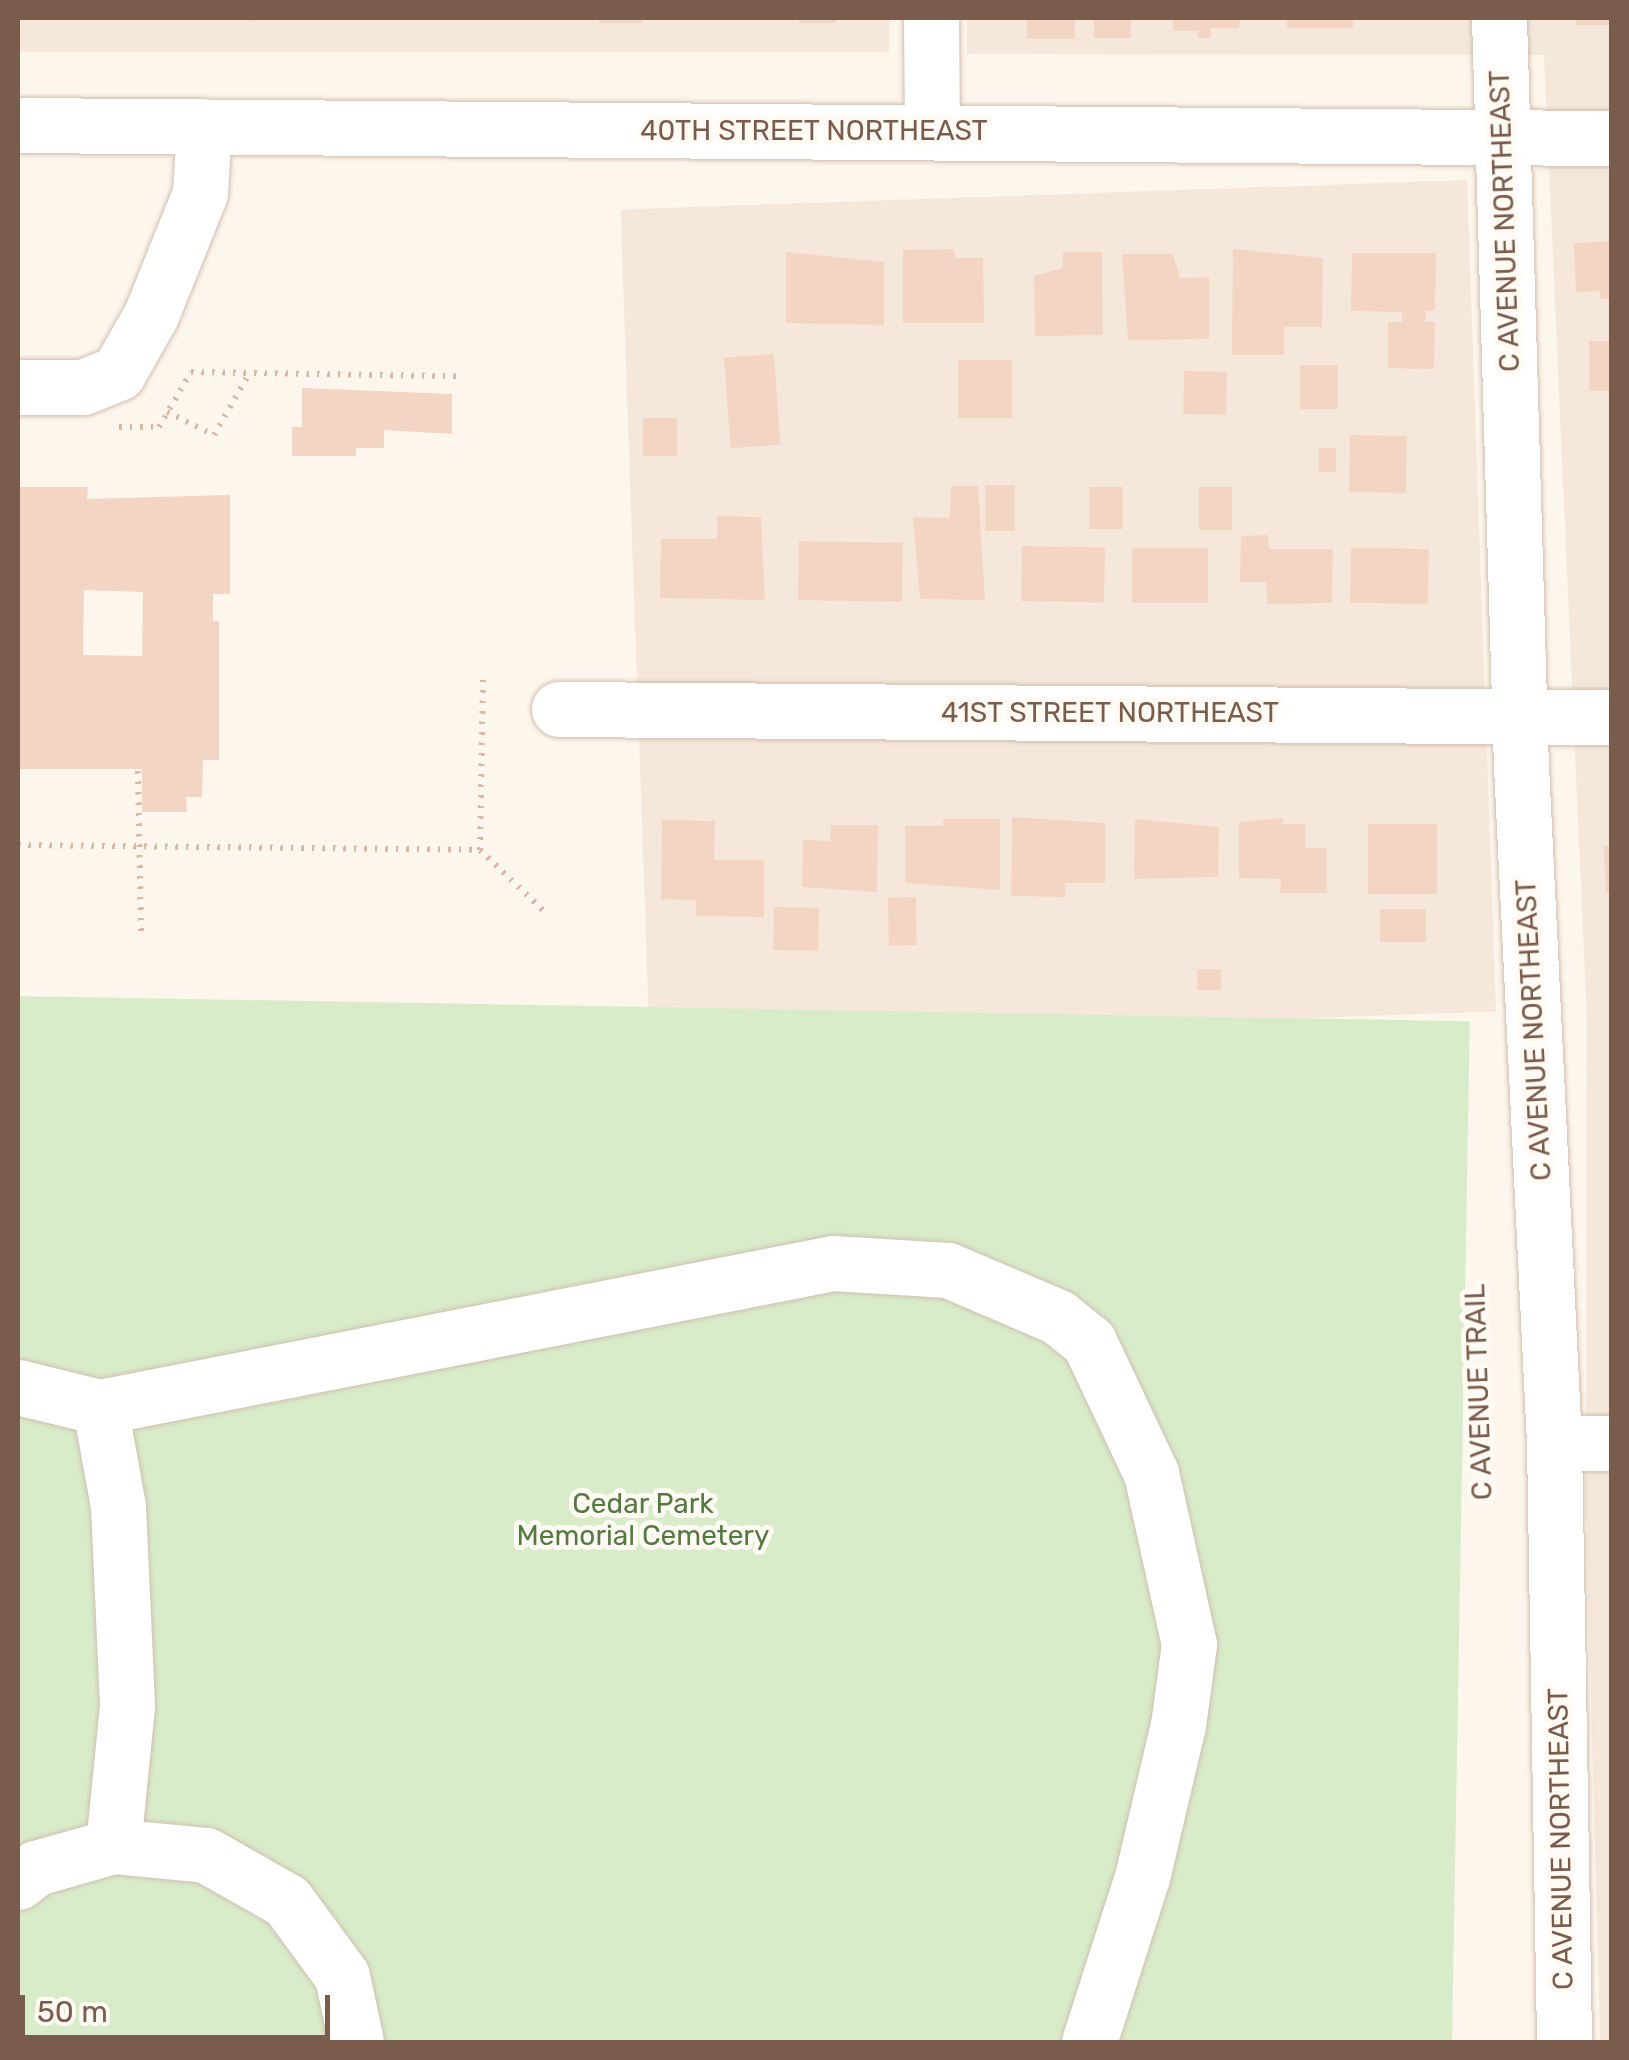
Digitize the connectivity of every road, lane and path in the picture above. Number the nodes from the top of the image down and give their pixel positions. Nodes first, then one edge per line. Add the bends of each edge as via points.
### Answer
1 (931, 18) edge
2 (1499, 18) edge
3 (18, 125) edge
4 (204, 126) junction
5 (932, 132) junction
6 (1504, 137) junction
7 (1612, 138) edge
8 (250, 373) junction
9 (456, 376) dead end
10 (18, 387) edge
11 (167, 412) junction
12 (106, 426) dead end
13 (482, 680) dead end
14 (584, 709) dead end
15 (1519, 717) junction
16 (1612, 717) edge
17 (138, 771) dead end
18 (18, 844) edge
19 (139, 846) junction
20 (480, 850) junction
21 (547, 914) dead end
22 (141, 932) dead end
23 (18, 1388) edge
24 (100, 1406) junction
25 (1554, 1443) junction
26 (1612, 1443) edge
27 (113, 1846) junction
28 (18, 1882) edge
29 (356, 2042) edge
30 (1090, 2042) edge
31 (1564, 2042) edge

1 - 5 street
2 - 6 street, C AVENUE NORTHEAST
3 - 4 street, 40TH STREET NORTHEAST
4 - 5 street, 40TH STREET NORTHEAST
4 - 10 street via 200,194 151,315 118,373 84,388
5 - 6 street, 40TH STREET NORTHEAST
6 - 7 street, 40TH STREET NORTHEAST
6 - 15 street, C AVENUE NORTHEAST
8 - 9 path
8 - 11 path via 191,372
8 - 11 path via 214,435
11 - 12 path via 159,427
13 - 20 path
14 - 15 street, 41ST STREET NORTHEAST
15 - 16 street, 41ST STREET NORTHEAST
15 - 25 street, C AVENUE NORTHEAST
17 - 19 path
18 - 19 path
19 - 20 path
19 - 22 path
20 - 21 path
23 - 24 street
24 - 27 street via 118,1506 127,1706
24 - 30 street via 833,1262 948,1270 1058,1317 1089,1342 1152,1473 1189,1644 1178,1726 1142,1877
25 - 26 street
25 - 31 street, C AVENUE NORTHEAST
27 - 28 street via 36,1868
27 - 29 street via 206,1855 287,1901 342,1976

